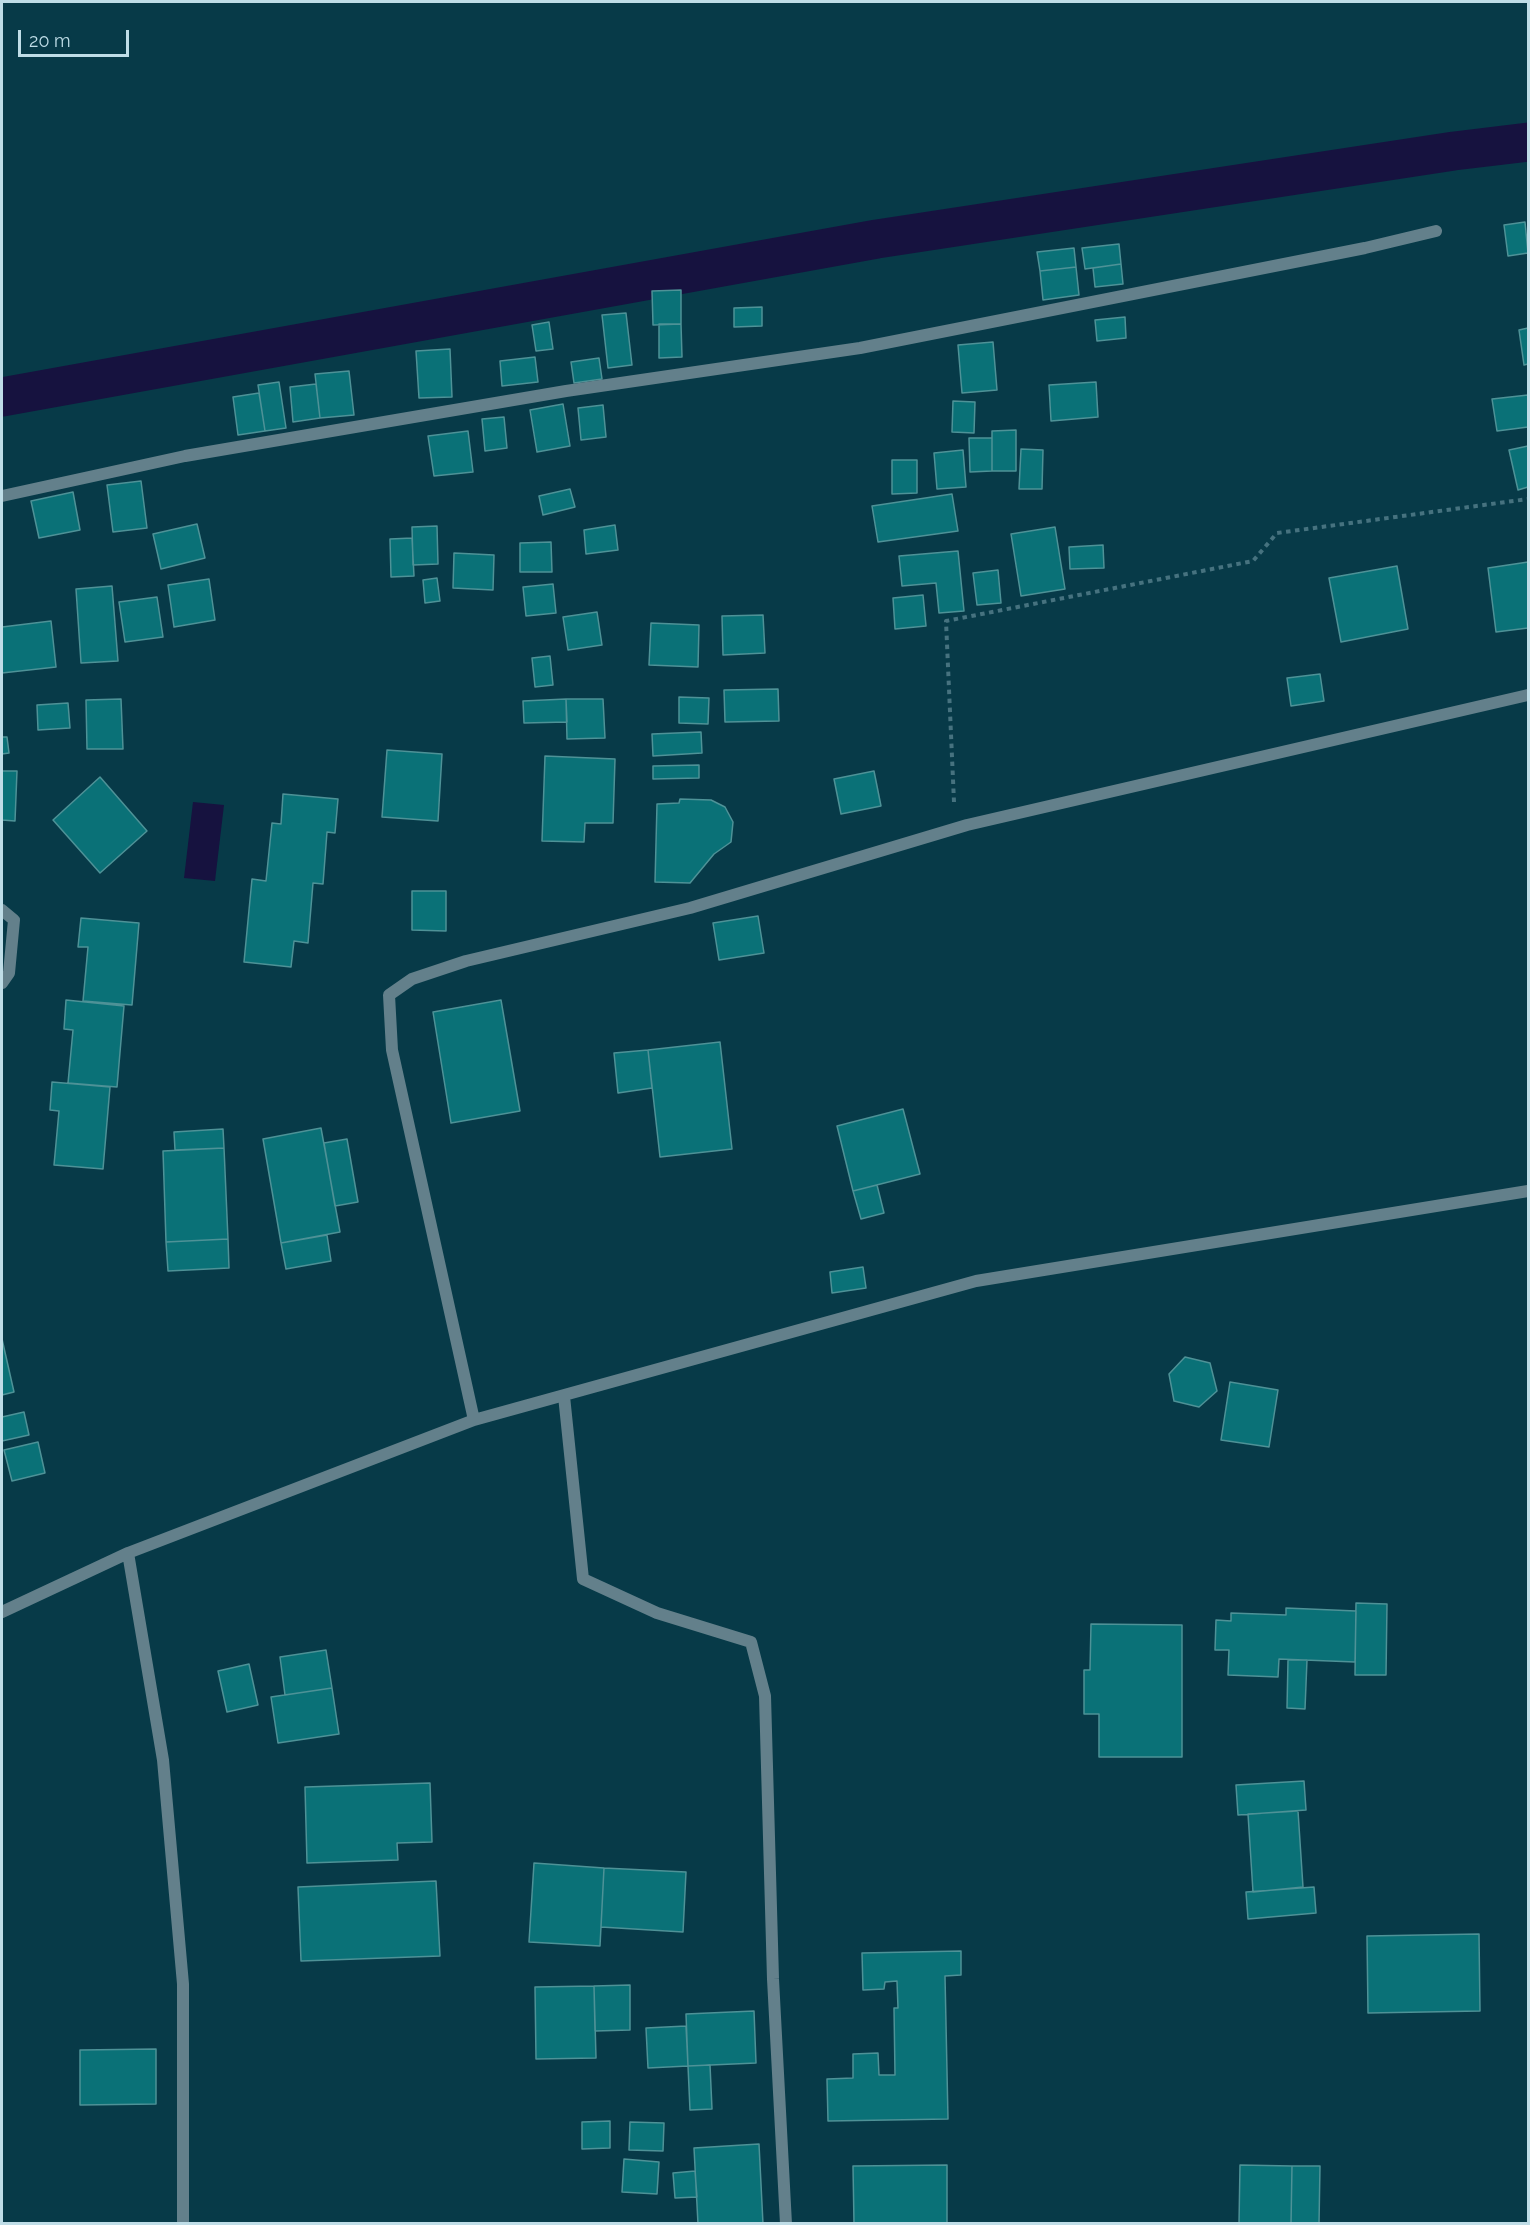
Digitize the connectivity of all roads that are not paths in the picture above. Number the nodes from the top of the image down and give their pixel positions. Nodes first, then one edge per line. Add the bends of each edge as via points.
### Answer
1 (1436, 231) dead end
2 (2, 496) edge
3 (1528, 696) edge
4 (2, 910) edge
5 (2, 983) edge
6 (1528, 1191) edge
7 (564, 1396) junction
8 (474, 1420) junction
9 (128, 1553) junction
10 (2, 1612) edge
11 (183, 2223) edge
12 (786, 2223) edge

1 - 2 street via 860,348 566,391 185,456
3 - 8 street via 955,828 690,908 466,961 412,979 388,995 392,1050
4 - 5 street via 14,920 9,974
6 - 7 street via 976,1281
7 - 8 street
7 - 12 street via 583,1579 657,1613 751,1642 765,1696 772,1979
8 - 9 street
9 - 10 street
9 - 11 street via 163,1760 183,1983

